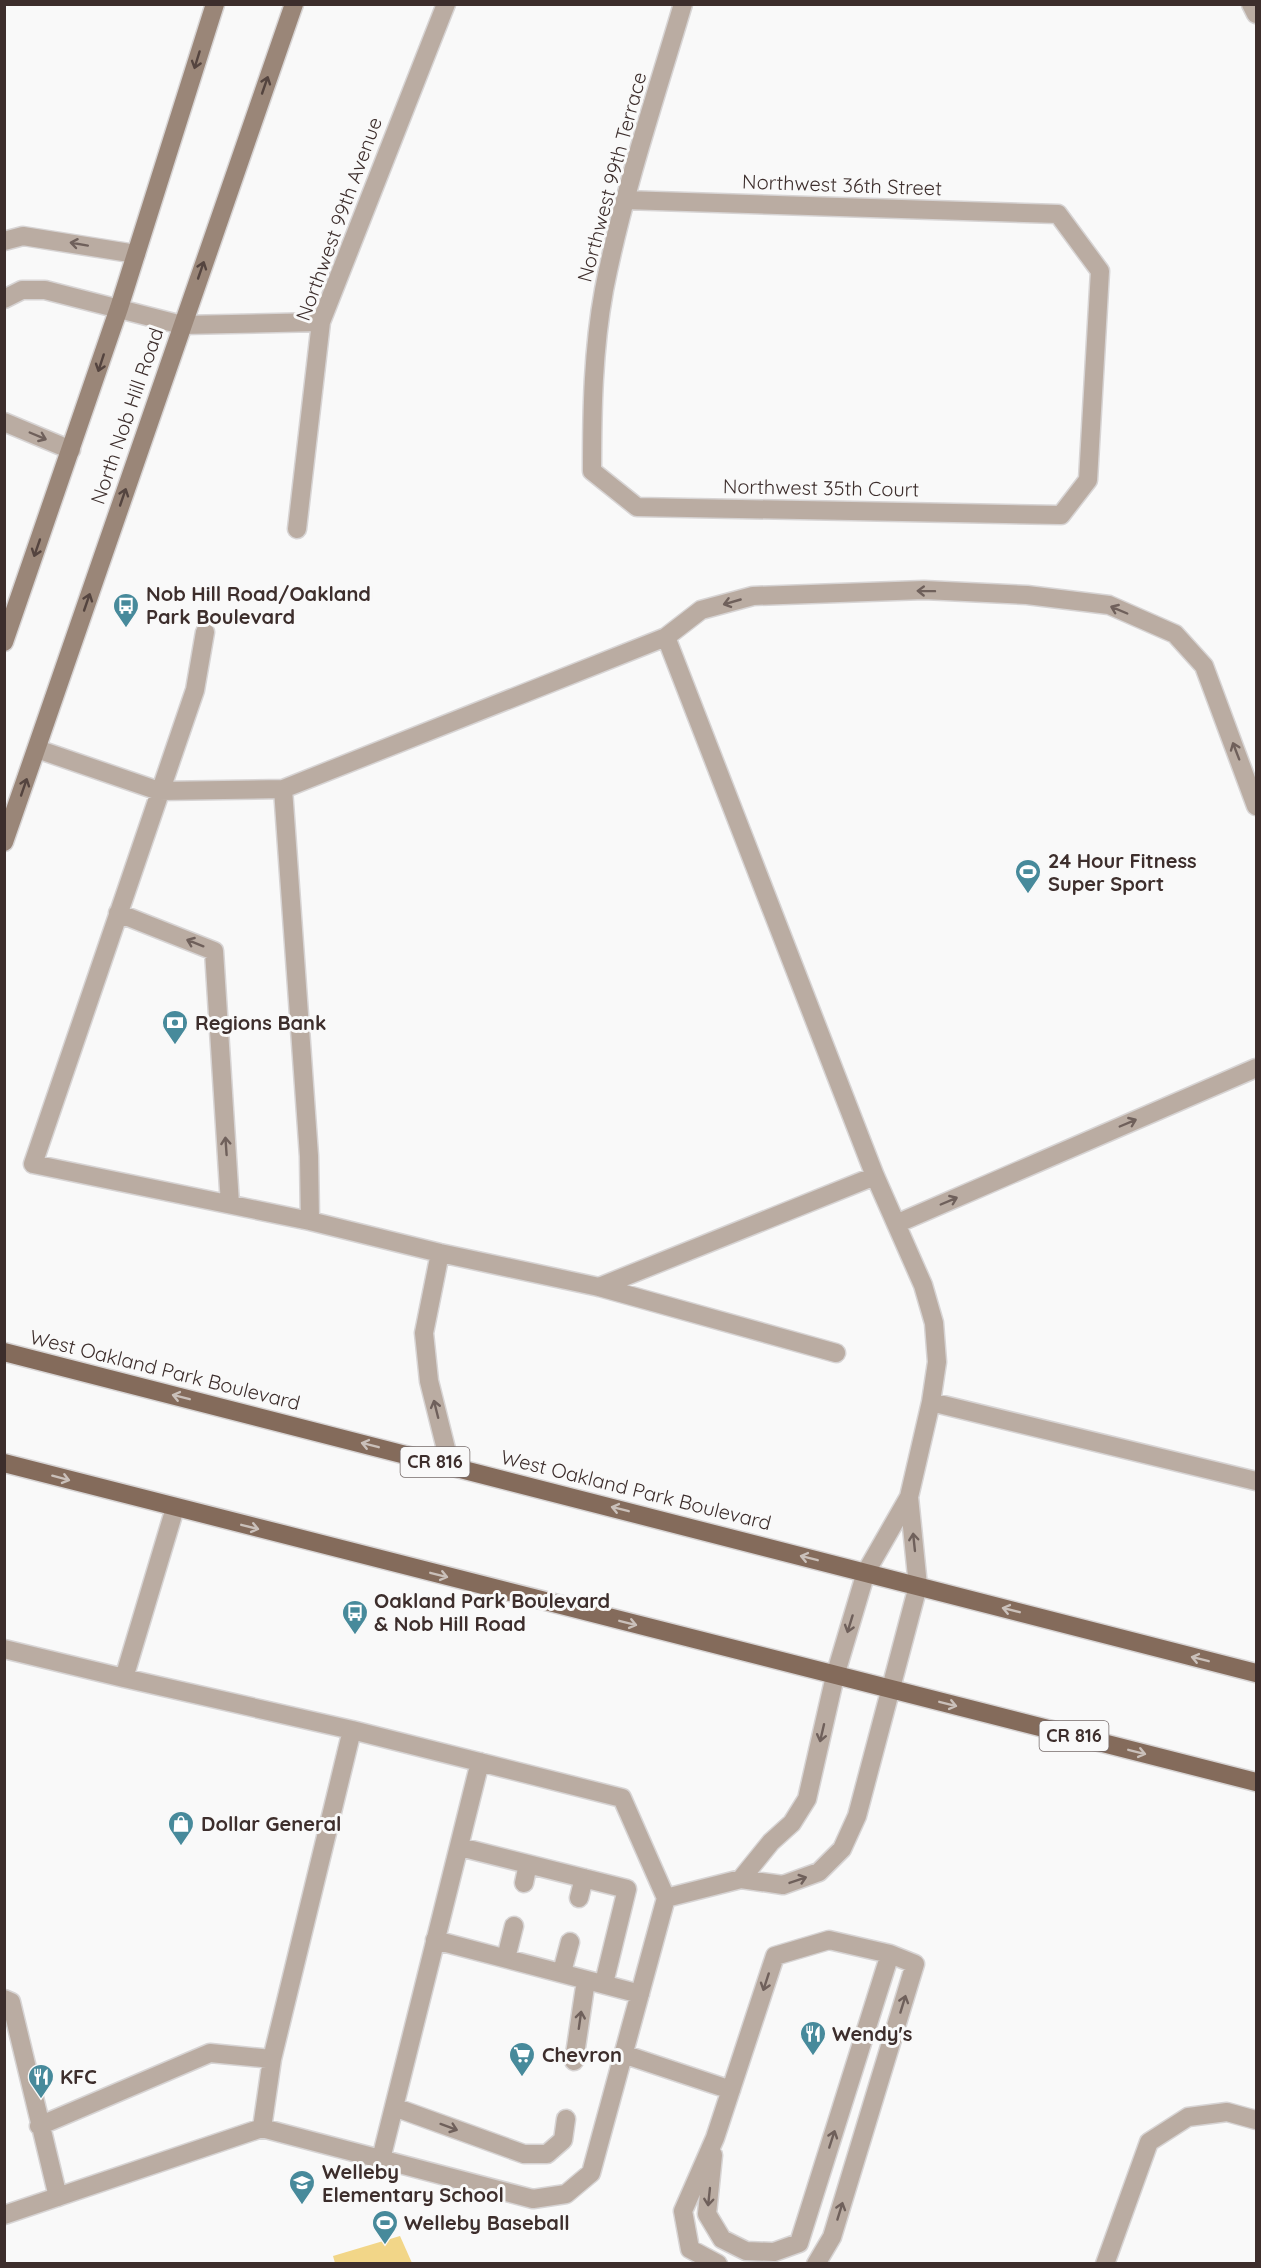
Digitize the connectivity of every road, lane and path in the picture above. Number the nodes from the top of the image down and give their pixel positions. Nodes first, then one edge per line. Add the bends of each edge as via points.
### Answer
1 (215, 4) edge
2 (294, 4) edge
3 (446, 4) edge
4 (683, 4) edge
5 (1251, 4) edge
6 (1257, 14) edge
7 (625, 200) junction
8 (4, 241) edge
9 (136, 254) junction
10 (4, 299) edge
11 (119, 308) junction
12 (321, 322) junction
13 (182, 325) junction
14 (4, 422) edge
15 (72, 450) junction
16 (592, 471) joint
17 (1061, 515) joint
18 (297, 529) dead end
19 (205, 632) dead end
20 (666, 637) junction
21 (4, 642) edge
22 (37, 749) junction
23 (283, 789) junction
24 (159, 791) junction
25 (1257, 806) edge
26 (4, 842) edge
27 (118, 913) junction
28 (1257, 1068) edge
29 (874, 1176) junction
30 (230, 1204) junction
31 (310, 1221) junction
32 (896, 1224) junction
33 (440, 1253) junction
34 (599, 1287) junction
35 (4, 1352) edge
36 (836, 1353) dead end
37 (931, 1402) junction
38 (4, 1463) edge
39 (450, 1466) junction
40 (1257, 1481) edge
41 (909, 1497) junction
42 (176, 1508) junction
43 (866, 1572) junction
44 (918, 1586) junction
45 (4, 1649) edge
46 (1257, 1673) edge
47 (835, 1676) junction
48 (124, 1677) junction
49 (892, 1689) junction
50 (352, 1730) junction
51 (480, 1762) junction
52 (1257, 1782) edge
53 (460, 1847) junction
54 (528, 1864) junction
55 (584, 1878) junction
56 (741, 1879) junction
57 (524, 1883) dead end
58 (579, 1898) dead end
59 (666, 1898) junction
60 (514, 1926) dead end
61 (435, 1940) junction
62 (570, 1942) dead end
63 (890, 1954) junction
64 (506, 1958) junction
65 (561, 1972) junction
66 (595, 1982) junction
67 (639, 1994) junction
68 (4, 1999) edge
69 (4, 2044) edge
70 (623, 2054) junction
71 (23, 2058) junction
72 (272, 2059) junction
73 (574, 2061) dead end
74 (731, 2090) junction
75 (394, 2107) junction
76 (566, 2120) dead end
77 (1257, 2120) edge
78 (39, 2126) junction
79 (262, 2128) junction
80 (715, 2138) junction
81 (381, 2159) junction
82 (58, 2197) junction
83 (4, 2216) edge
84 (718, 2264) edge
85 (816, 2264) edge
86 (1105, 2264) edge

1 -> 9 main road, North Nob Hill Road
13 -> 2 main road, North Nob Hill Road
3 - 12 street, Northwest 99th Avenue
4 - 7 street, Northwest 99th Terrace
5 - 6 street
7 - 16 street, Northwest 99th Terrace via 604,291 592,386
7 - 17 street, Northwest 36th Street via 1058,214 1100,271 1088,480
9 -> 8 street via 23,236
9 - 11 main road, North Nob Hill Road
10 - 11 street via 22,290 45,290
11 - 13 street
11 -> 15 main road, North Nob Hill Road
12 - 13 street
12 - 18 street, Northwest 99th Avenue
22 -> 13 main road, North Nob Hill Road
14 -> 15 street
15 -> 21 main road, North Nob Hill Road
16 - 17 street, Northwest 35th Court via 637,507
19 - 24 street via 195,690
20 - 23 street
25 -> 20 street via 1204,666 1175,634 1109,606 1027,595 924,590 753,596 701,610
20 - 29 street
22 - 24 street
26 -> 22 main road, North Nob Hill Road
23 - 24 street
23 - 31 street via 309,1156
24 - 27 street
30 -> 27 street via 214,951
27 - 30 street via 33,1164
32 -> 28 street
29 - 32 street
29 - 34 street
30 - 31 street
31 - 33 street
32 - 37 street via 923,1285 934,1323 936,1362
33 - 34 street
39 -> 33 street via 429,1381 424,1333
34 - 36 street
39 -> 35 main road, West Oakland Park Boulevard / CR 816
37 - 40 street
37 - 41 street
38 -> 42 main road, CR 816
43 -> 39 main road, West Oakland Park Boulevard / CR 816
41 - 43 street
44 -> 41 street
42 -> 47 main road, CR 816
42 - 48 street
43 - 44 main road, West Oakland Park Boulevard / CR 816
43 -> 47 street
46 -> 44 main road, West Oakland Park Boulevard / CR 816
44 - 49 street
45 - 48 street
47 - 49 main road, CR 816
47 -> 56 street via 807,1799 792,1823
48 - 50 street
49 -> 52 main road, CR 816
56 -> 49 street via 783,1885 819,1872 842,1849 857,1816
50 - 51 street
50 - 72 street
51 - 53 street
51 - 59 street via 622,1798
53 - 54 street
53 - 61 street
54 - 55 street
54 - 57 street
55 - 58 street
55 - 66 street via 627,1889
56 - 59 street
59 - 67 street
60 - 64 street
61 - 64 street
61 - 75 street
62 - 65 street
63 -> 74 street via 829,1940 775,1956
80 -> 63 street via 707,2214 722,2239 746,2251 774,2252 799,2243
85 -> 63 street via 832,2237 915,1964
64 - 65 street
65 - 66 street
66 - 67 street
73 -> 66 street
67 - 70 street
68 - 71 street via 11,2002
69 - 71 street
70 - 74 street
70 - 81 street via 591,2173 566,2194 533,2199
71 - 78 street
72 - 78 street via 210,2053
72 - 79 street
74 - 80 street
75 -> 76 street via 524,2154 547,2154 563,2140
75 - 81 street
77 - 86 street via 1227,2112 1188,2117 1149,2142
78 - 82 street
79 - 81 street
79 - 82 street
80 - 84 street via 683,2211 690,2249
82 - 83 street

